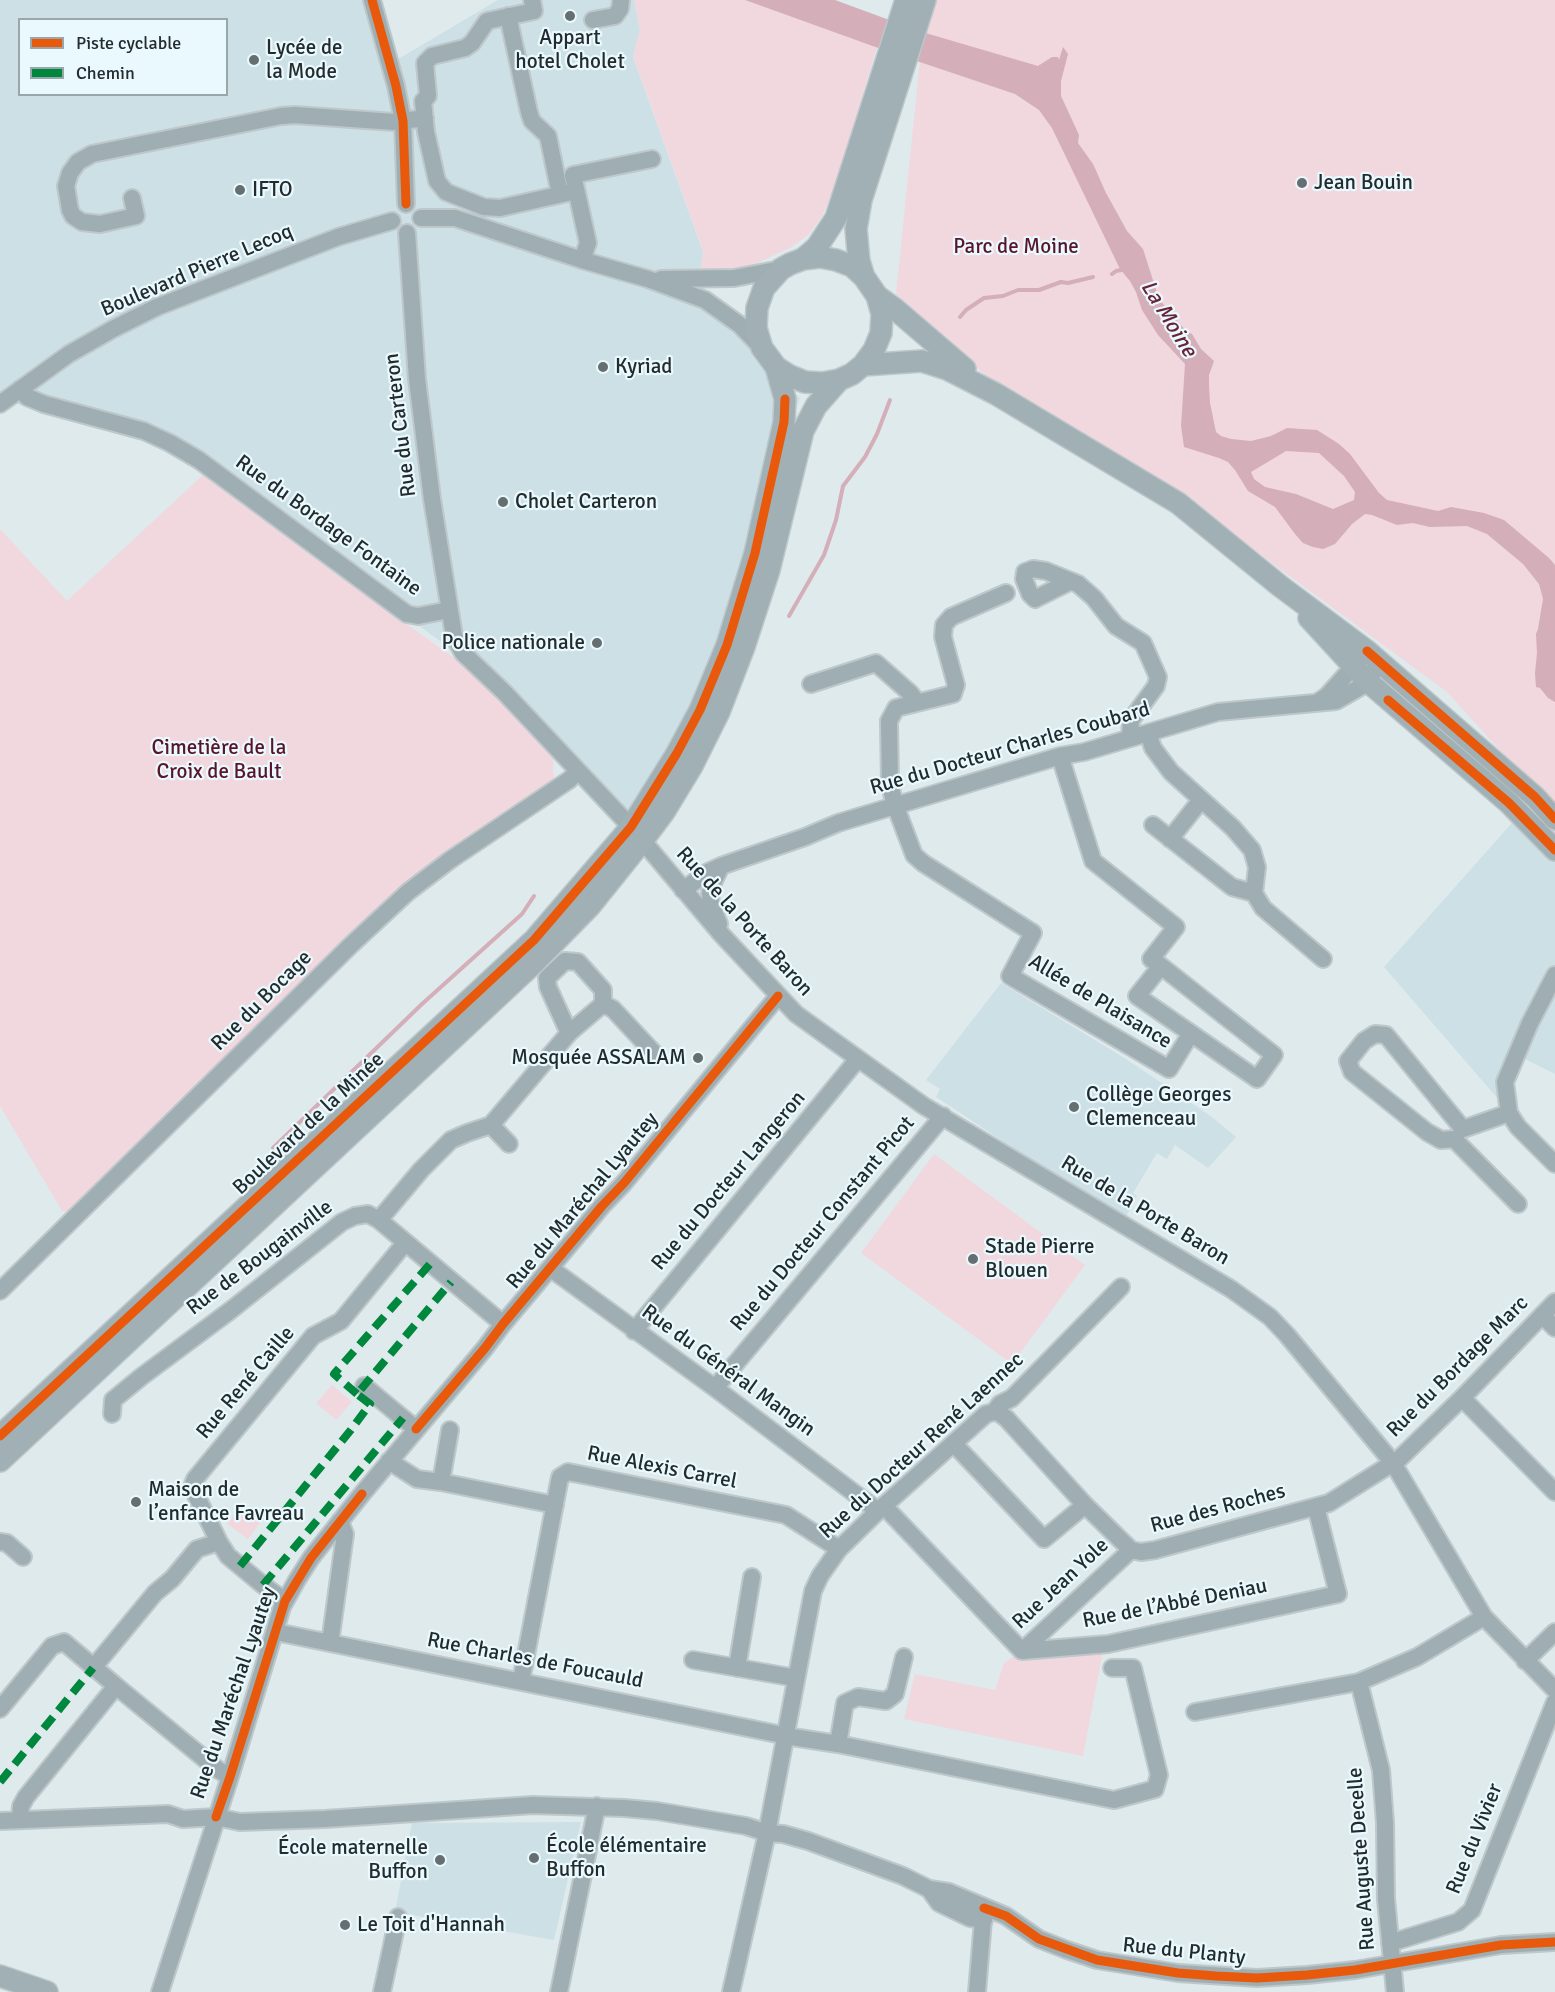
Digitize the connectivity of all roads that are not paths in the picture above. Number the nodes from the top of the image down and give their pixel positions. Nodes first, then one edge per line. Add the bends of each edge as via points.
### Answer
1 (372, 0) edge
2 (532, 0) edge
3 (621, 0) edge
4 (906, 0) edge
5 (925, 0) edge
6 (508, 16) junction
7 (593, 20) dead end
8 (893, 74) junction
9 (400, 104) junction
10 (424, 110) junction
11 (403, 121) junction
12 (652, 159) dead end
13 (568, 193) junction
14 (132, 198) dead end
15 (406, 204) junction
16 (421, 218) junction
17 (392, 221) junction
18 (407, 233) junction
19 (803, 259) junction
20 (582, 260) junction
21 (781, 270) junction
22 (864, 277) junction
23 (648, 279) junction
24 (877, 296) junction
25 (762, 348) junction
26 (863, 365) junction
27 (776, 367) junction
28 (839, 380) junction
29 (20, 389) junction
30 (996, 394) junction
31 (0, 404) edge
32 (1071, 581) dead end
33 (1280, 586) junction
34 (1006, 593) dead end
35 (449, 610) junction
36 (1374, 657) junction
37 (1352, 670) junction
38 (811, 684) dead end
39 (917, 702) junction
40 (1148, 733) junction
41 (1130, 737) junction
42 (1060, 756) junction
43 (578, 771) junction
44 (1201, 800) junction
45 (895, 805) junction
46 (1555, 819) edge
47 (1152, 825) dead end
48 (637, 834) junction
49 (1170, 839) junction
50 (1555, 850) edge
51 (721, 866) junction
52 (683, 890) junction
53 (1254, 893) junction
54 (722, 935) junction
55 (1323, 959) dead end
56 (1161, 966) junction
57 (1555, 975) edge
58 (777, 996) junction
59 (603, 1004) junction
60 (569, 1033) junction
61 (1190, 1035) junction
62 (654, 1053) dead end
63 (857, 1060) junction
64 (1509, 1113) junction
65 (943, 1116) junction
66 (491, 1125) junction
67 (1459, 1134) junction
68 (509, 1144) dead end
69 (1555, 1164) edge
70 (1518, 1204) dead end
71 (379, 1220) junction
72 (405, 1243) junction
73 (550, 1268) junction
74 (1121, 1287) dead end
75 (0, 1291) edge
76 (1555, 1302) edge
77 (1542, 1315) junction
78 (504, 1324) junction
79 (1555, 1328) edge
80 (634, 1331) junction
81 (364, 1386) dead end
82 (715, 1388) junction
83 (1462, 1398) junction
84 (994, 1412) junction
85 (112, 1414) dead end
86 (416, 1428) junction
87 (450, 1430) dead end
88 (0, 1436) edge
89 (954, 1444) junction
90 (0, 1461) edge
91 (389, 1461) junction
92 (1393, 1463) junction
93 (441, 1482) junction
94 (1555, 1492) edge
95 (555, 1504) junction
96 (1085, 1505) junction
97 (1316, 1507) junction
98 (881, 1508) junction
99 (340, 1521) junction
100 (0, 1542) edge
101 (219, 1542) junction
102 (839, 1549) junction
103 (1131, 1550) junction
104 (23, 1557) dead end
105 (752, 1576) dead end
106 (285, 1601) junction
107 (1484, 1617) junction
108 (276, 1632) junction
109 (1555, 1632) edge
110 (330, 1643) junction
111 (1022, 1651) junction
112 (904, 1657) dead end
113 (693, 1660) dead end
114 (1525, 1660) junction
115 (93, 1668) junction
116 (737, 1668) junction
117 (1112, 1668) dead end
118 (796, 1678) junction
119 (521, 1682) junction
120 (1359, 1683) junction
121 (116, 1686) junction
122 (1555, 1690) edge
123 (4, 1697) edge
124 (1555, 1702) edge
125 (1195, 1712) dead end
126 (785, 1735) junction
127 (838, 1744) junction
128 (230, 1777) junction
129 (597, 1806) junction
130 (216, 1817) junction
131 (20, 1820) junction
132 (0, 1821) edge
133 (767, 1833) junction
134 (984, 1914) junction
135 (398, 1917) dead end
136 (1555, 1942) edge
137 (1390, 1943) junction
138 (1391, 1963) junction
139 (0, 1976) edge
140 (47, 1992) edge
141 (160, 1992) edge
142 (382, 1992) edge
143 (559, 1992) edge
144 (731, 1992) edge
145 (977, 1992) edge
146 (1395, 1992) edge

1 - 9 street
2 - 6 street via 534,11
3 - 7 street via 615,16
4 - 8 main road
5 - 8 main road
6 - 10 street via 487,21 465,48 432,56 425,63 428,96
6 - 13 street via 532,121 548,136
8 - 19 main road via 836,218 817,247
8 - 22 main road via 856,229
9 - 10 street
9 - 11 street
10 - 11 street
10 - 13 street via 437,181 446,192 484,207 500,208
11 - 14 street via 281,116 92,154 78,162 66,186 70,210 82,222 100,224 136,216
11 - 15 street
12 - 13 street via 573,175
13 - 20 street via 588,243
15 - 16 street via 415,206
15 - 17 street via 397,207
16 - 18 street via 416,230
16 - 20 street via 455,218
17 - 18 street via 399,231
17 - 29 street, Boulevard Pierre Lecoq via 338,237 158,307 69,354
18 - 35 street, Rue du Carteron via 417,379
19 - 21 main road
19 - 22 main road via 836,260 852,266
20 - 23 street
21 - 23 street via 734,278
21 - 25 main road via 764,288 757,308 756,328
22 - 24 main road
23 - 25 street via 705,300 740,325
24 - 26 main road via 882,314 881,333
24 - 30 main road
25 - 27 main road
26 - 28 main road
26 - 30 main road via 922,361
27 - 28 main road via 805,382
27 - 48 main road via 785,399 783,422 755,553 727,645 700,710
28 - 48 main road via 816,406 803,430 769,570 718,712 664,812
29 - 31 street, Boulevard Pierre Lecoq
29 - 35 street, Rue du Bordage Fontaine via 27,397 44,404 144,431 170,442 407,614 418,616
30 - 33 main road via 1178,503
32 - 41 street via 1094,598 1116,626 1143,643 1158,676 1156,686 1131,720
33 - 36 main road
33 - 37 main road
34 - 39 street, Allée de Plaisance via 951,617 944,625 956,685 953,694
35 - 43 street via 454,636 463,653
36 - 37 street, Rue du Docteur Charles Coubard
36 - 46 main road via 1535,796
37 - 40 street, Rue du Docteur Charles Coubard via 1348,695 1336,701 1218,712
37 - 50 main road via 1509,803
38 - 39 street via 876,663
39 - 45 street, Allée de Plaisance via 896,708 888,722 890,785
40 - 41 street, Rue du Docteur Charles Coubard
40 - 44 street via 1153,748 1171,772
41 - 42 street, Rue du Docteur Charles Coubard
42 - 45 street, Rue du Docteur Charles Coubard
42 - 56 street via 1093,861 1176,927 1151,959
43 - 48 street
43 - 75 street, Rue du Bocage via 408,892
44 - 49 street
44 - 53 street via 1252,850 1257,867
45 - 51 street, Rue du Docteur Charles Coubard
45 - 61 street, Allée de Plaisance via 914,855 1033,933 1010,976 1169,1070
47 - 49 street
48 - 52 street, Rue de la Porte Baron
48 - 88 main road, Boulevard de la Minée via 534,940
48 - 90 main road, Boulevard de la Minée via 590,906 536,961
49 - 53 street via 1232,887
51 - 52 street, Rue du Docteur Charles Coubard
51 - 54 street via 710,894
52 - 54 street, Rue de la Porte Baron
53 - 55 street via 1263,908
54 - 58 street, Rue de la Porte Baron
56 - 61 street via 1137,996
56 - 61 street, Allée de Plaisance via 1274,1055 1257,1079
57 - 64 street via 1505,1082
58 - 63 street, Rue de la Porte Baron
58 - 73 street, Rue du Maréchal Lyautey
59 - 60 street
59 - 60 street via 603,990 578,962 565,961 547,978
59 - 62 street via 613,1009
60 - 66 street
63 - 65 street, Rue de la Porte Baron
63 - 80 street, Rue du Docteur Langeron
64 - 67 street
64 - 69 street
65 - 82 street, Rue du Docteur Constant Picot
65 - 92 street, Rue de la Porte Baron via 1232,1289 1270,1317
66 - 68 street
66 - 71 street via 451,1140
67 - 67 street via 1386,1035 1375,1034 1364,1041 1348,1061 1352,1072 1427,1132 1441,1140
67 - 70 street
71 - 72 street
71 - 85 street, Rue de Bougainville via 368,1214 342,1222 113,1400
72 - 78 street
72 - 101 street, Rue René Caille via 341,1322 313,1336 195,1479 192,1487
73 - 78 street, Rue du Maréchal Lyautey
73 - 80 street, Rue du Général Mangin
74 - 84 street, Rue du Docteur René Laennec
76 - 77 street, Rue du Bordage Marc
77 - 79 street
77 - 83 street, Rue du Bordage Marc
78 - 86 street, Rue du Maréchal Lyautey
80 - 82 street, Rue du Général Mangin
81 - 86 street
82 - 98 street, Rue du Général Mangin
83 - 92 street, Rue du Bordage Marc
83 - 94 street
84 - 89 street, Rue du Docteur René Laennec via 986,1414
84 - 96 street, Rue des Roches via 1006,1418
86 - 91 street, Rue du Maréchal Lyautey
87 - 93 street
89 - 96 street via 1044,1539
89 - 98 street, Rue du Docteur René Laennec
91 - 93 street via 417,1479
91 - 99 street, Rue du Maréchal Lyautey
92 - 97 street, Rue des Roches
92 - 107 street, Rue de la Porte Baron
93 - 95 street
95 - 102 street, Rue Alexis Carrel via 560,1477 567,1472 786,1515
95 - 119 street, Rue Alexis Carrel
96 - 103 street, Rue des Roches
97 - 103 street, Rue des Roches via 1155,1550
97 - 111 street, Rue de l’Abbé Deniau via 1338,1594 1108,1644
98 - 102 street, Rue du Docteur René Laennec
98 - 111 street
99 - 106 street, Rue du Maréchal Lyautey
99 - 110 street via 345,1534
100 - 104 street
101 - 106 street, Rue René Caille via 228,1556
101 - 115 street via 197,1548
102 - 118 street, Rue du Docteur René Laennec via 813,1591
103 - 111 street, Rue Jean Yole
105 - 116 street
106 - 108 street, Rue du Maréchal Lyautey
107 - 114 street, Rue de la Porte Baron
107 - 120 street via 1417,1657
108 - 110 street, Rue Charles de Foucauld
108 - 128 street, Rue du Maréchal Lyautey
109 - 114 street
110 - 119 street, Rue Charles de Foucauld
112 - 127 street via 895,1694 886,1701 858,1697 845,1703
113 - 116 street
114 - 122 street, Rue de la Porte Baron
115 - 121 street
115 - 123 street via 64,1642 52,1646
116 - 118 street
117 - 127 street via 1133,1668 1159,1774 1155,1789 1114,1800
118 - 126 street, Rue du Docteur René Laennec
119 - 126 street, Rue Charles de Foucauld
120 - 125 street
120 - 137 street, Rue Auguste Decelle via 1381,1770
121 - 128 street
121 - 131 street via 26,1797
124 - 137 street, Rue du Vivier via 1472,1910 1458,1922
126 - 127 street
126 - 133 street, Rue du Docteur René Laennec
128 - 130 street, Rue du Maréchal Lyautey
129 - 130 street, Rue du Planty via 533,1805 240,1822
129 - 133 street, Rue du Planty via 657,1811
129 - 143 street
130 - 131 street, Rue du Planty via 183,1819 168,1814
130 - 141 street, Rue du Maréchal Lyautey
131 - 132 street, Rue du Planty
133 - 134 street, Rue du Planty via 808,1841 929,1889 949,1892
133 - 144 street, Rue du Docteur René Laennec
134 - 138 street, Rue du Planty via 1006,1916 1039,1939 1097,1960 1178,1973 1257,1978
134 - 145 street
135 - 142 street
136 - 138 street, Rue du Planty
137 - 138 street, Rue Auguste Decelle
138 - 146 street, Rue Auguste Decelle
139 - 140 main road

